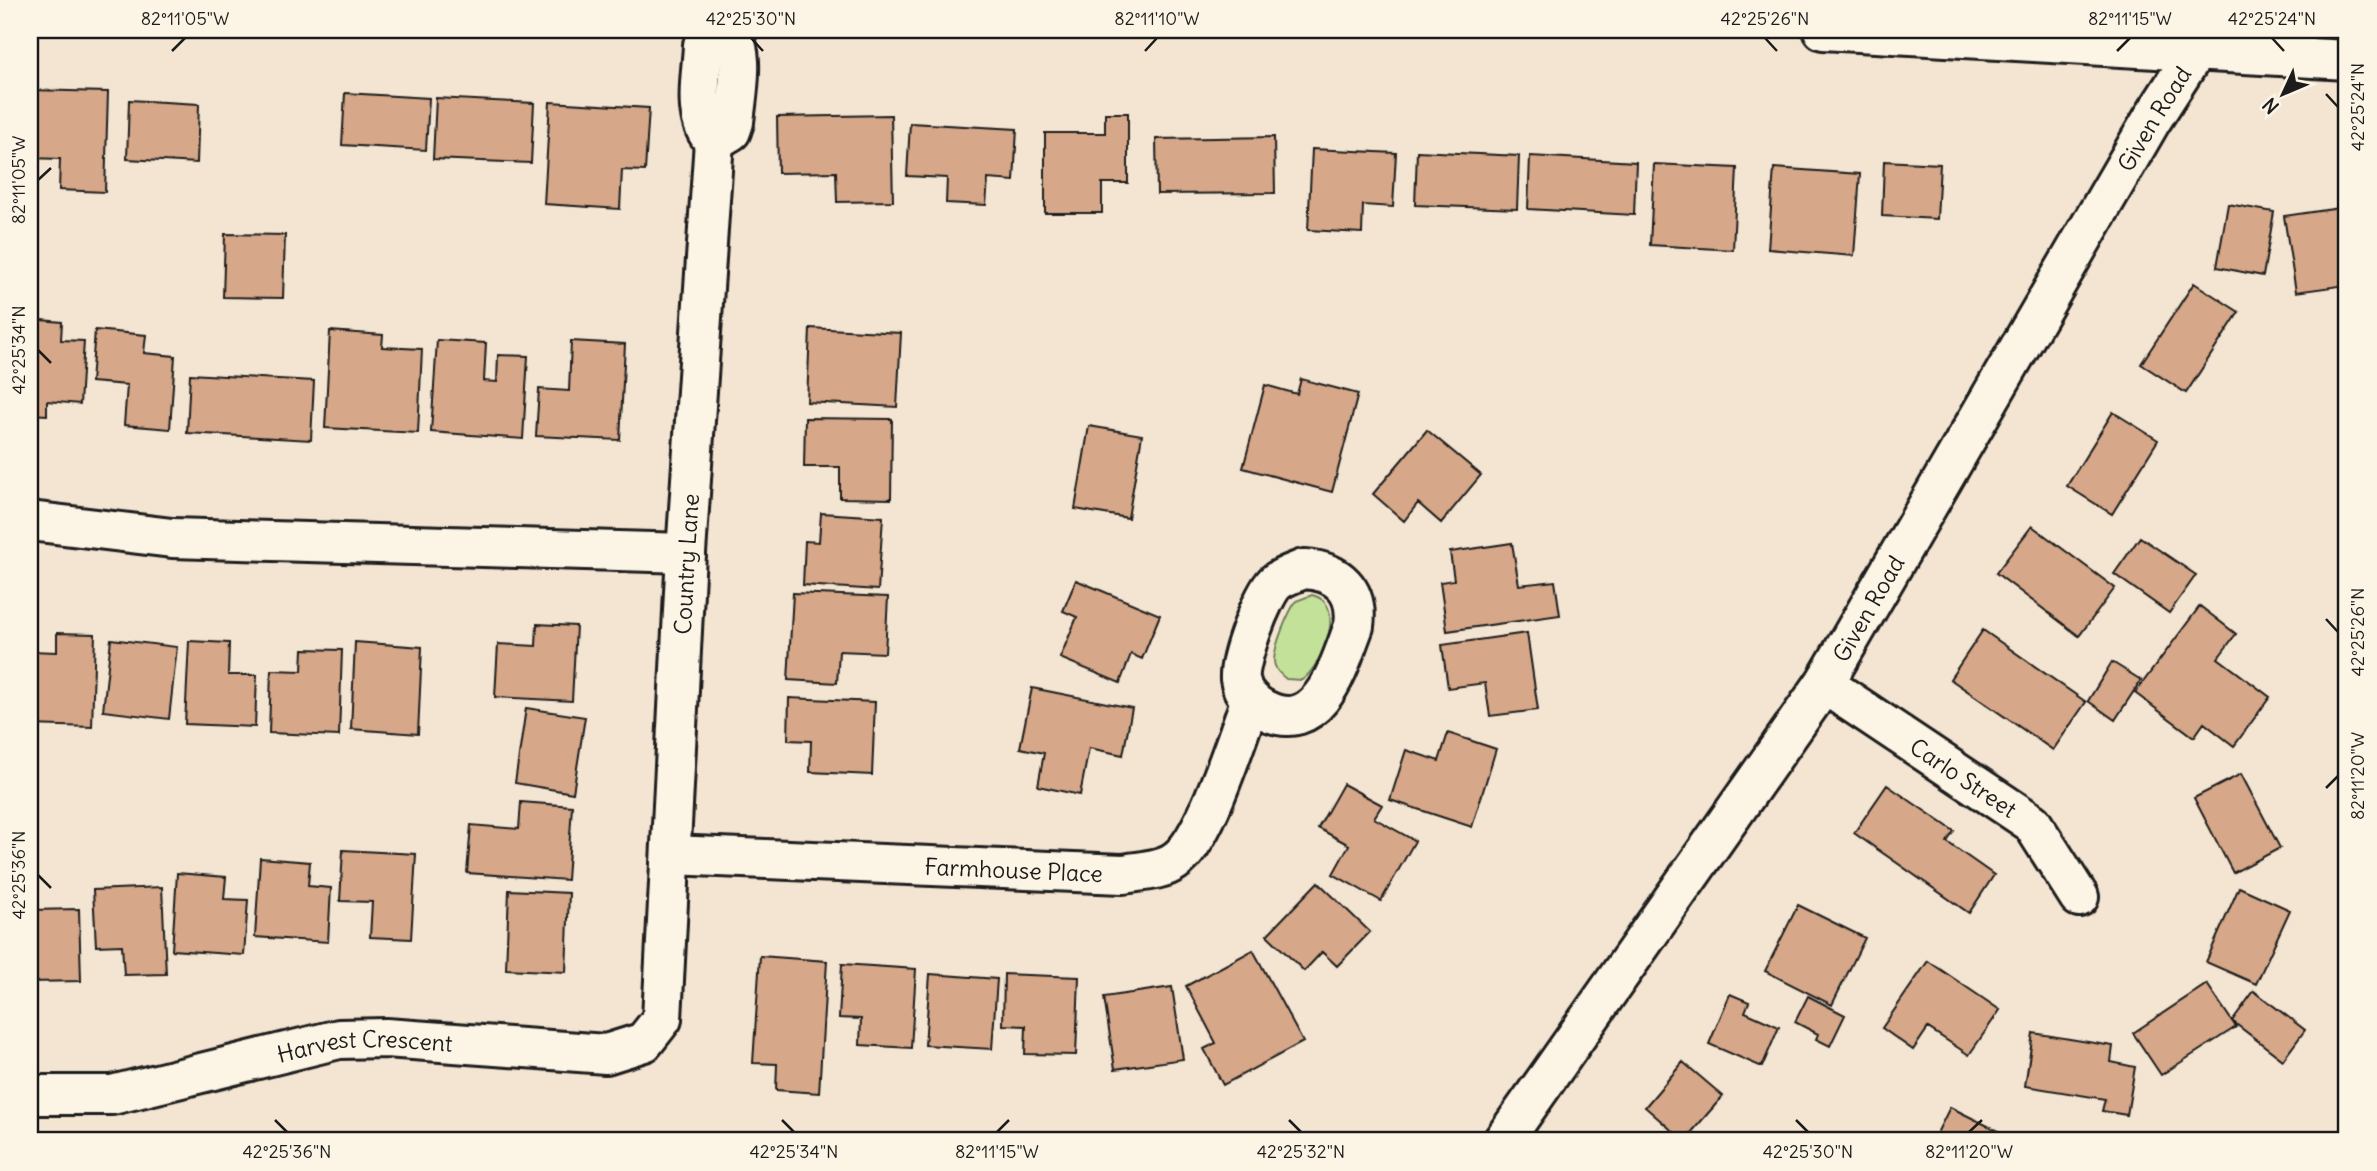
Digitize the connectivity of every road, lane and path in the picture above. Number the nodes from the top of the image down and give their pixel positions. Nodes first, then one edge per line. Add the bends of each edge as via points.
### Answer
1 (719, 30) edge
2 (724, 30) edge
3 (1823, 30) edge
4 (2196, 51) junction
5 (2347, 60) edge
6 (714, 141) junction
7 (30, 521) edge
8 (686, 553) junction
9 (1824, 684) junction
10 (1251, 700) dead end
11 (671, 855) junction
12 (2079, 897) dead end
13 (665, 990) joint
14 (30, 1095) edge
15 (1503, 1141) edge

1 - 6 street, Country Lane via 707,37 703,46 703,125
2 - 6 street via 740,47 734,122 731,131
3 - 4 street
4 - 5 street
4 - 9 street, Given Road
6 - 8 street, Country Lane
7 - 8 street via 172,538
8 - 11 street, Country Lane
9 - 12 street, Carlo Street via 2032,823
9 - 15 street, Given Road
10 - 11 street, Farmhouse Place via 1191,844 1175,861 1154,869 1123,874
11 - 13 street, Country Lane
13 - 14 street, Harvest Crescent via 662,1019 644,1042 606,1055 386,1038 339,1040 111,1095

